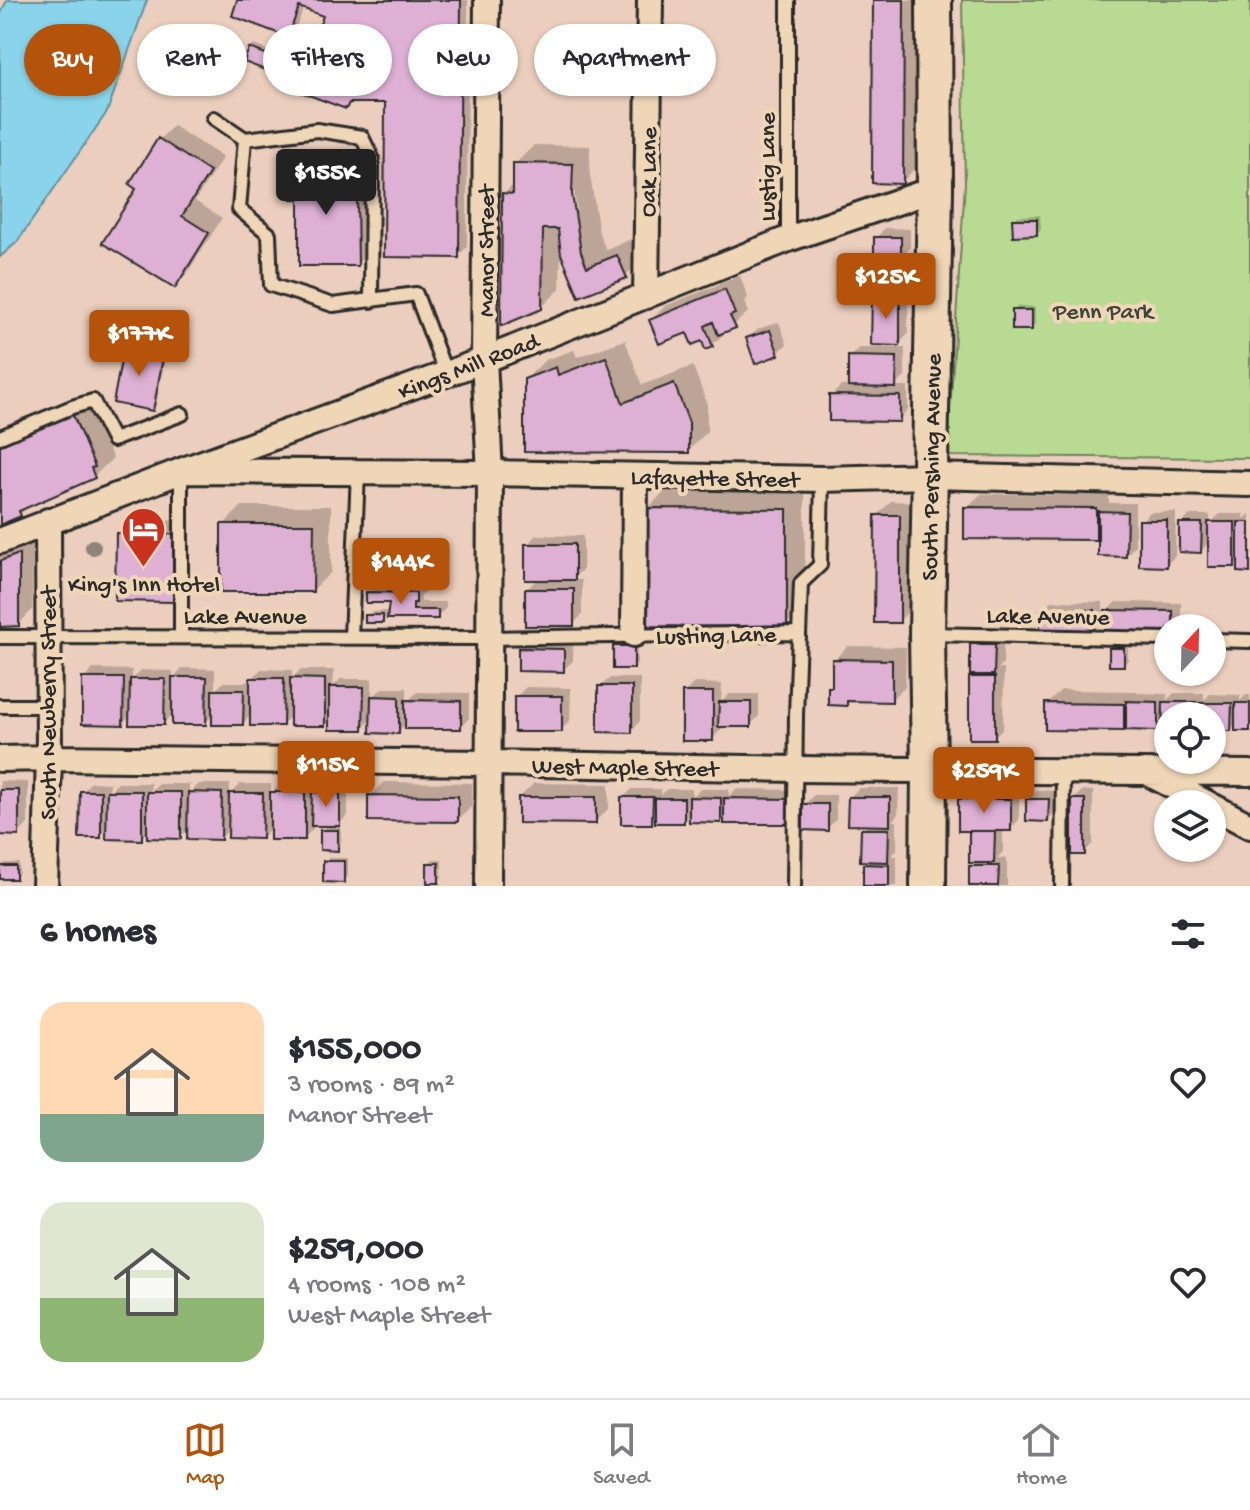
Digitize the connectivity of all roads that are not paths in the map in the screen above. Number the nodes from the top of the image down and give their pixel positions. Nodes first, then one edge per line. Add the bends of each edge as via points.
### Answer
1 (487, 0) edge
2 (650, 0) edge
3 (788, 0) edge
4 (934, 0) edge
5 (214, 118) dead end
6 (245, 139) junction
7 (935, 189) junction
8 (788, 239) junction
9 (646, 296) junction
10 (371, 301) junction
11 (484, 360) junction
12 (446, 374) junction
13 (182, 414) dead end
14 (0, 437) edge
15 (181, 471) junction
16 (358, 472) junction
17 (490, 473) junction
18 (635, 476) junction
19 (929, 476) junction
20 (822, 479) junction
21 (1250, 484) edge
22 (48, 521) junction
23 (0, 541) edge
24 (798, 633) junction
25 (634, 634) junction
26 (927, 634) junction
27 (49, 636) junction
28 (181, 636) junction
29 (0, 637) edge
30 (351, 637) junction
31 (490, 638) junction
32 (1154, 639) edge
33 (1226, 640) edge
34 (1250, 641) edge
35 (0, 706) edge
36 (49, 706) junction
37 (49, 758) junction
38 (0, 759) edge
39 (488, 763) junction
40 (796, 769) junction
41 (929, 770) junction
42 (1063, 771) junction
43 (1146, 772) junction
44 (1250, 773) edge
45 (1181, 790) edge
46 (1226, 813) edge
47 (1250, 826) edge
48 (45, 886) edge
49 (488, 886) edge
50 (794, 886) edge
51 (928, 886) edge
52 (1062, 886) edge

1 - 11 street, Manor Street
2 - 9 street, Oak Lane
3 - 8 lane, Lustig Lane
4 - 7 street, South Pershing Avenue
5 - 6 lane
6 - 10 lane via 239,209 269,234 271,285 333,305
6 - 10 lane via 317,130 362,137 372,158
7 - 8 street, Kings Mill Road
7 - 19 street, South Pershing Avenue
8 - 9 street, Kings Mill Road
9 - 11 street, Kings Mill Road
10 - 12 lane via 416,294
11 - 12 street, Kings Mill Road
11 - 17 street, Manor Street
12 - 15 street, Kings Mill Road
13 - 14 lane via 113,440 93,401
15 - 16 street, Lafayette Street
15 - 22 street, Kings Mill Road
15 - 28 lane
16 - 17 street, Lafayette Street
16 - 30 lane
17 - 18 street, Lafayette Street
17 - 31 street, Manor Street
18 - 20 street, Lafayette Street
18 - 25 street, Lusting Lane
19 - 20 street, Lafayette Street
19 - 21 street, Lafayette Street
19 - 26 street, South Pershing Avenue
20 - 24 lane via 820,565 801,583
22 - 23 street, Kings Mill Road
22 - 27 street, South Newberry Street
24 - 25 lane, Lusting Lane
24 - 40 lane
25 - 31 lane, Lusting Lane
26 - 32 lane, Lake Avenue
26 - 41 street, South Pershing Avenue
27 - 28 lane, Lake Avenue
27 - 29 lane, Lake Avenue
27 - 36 street, South Newberry Street
28 - 30 lane, Lake Avenue
30 - 31 lane, Lake Avenue
31 - 39 street, Manor Street
33 - 34 lane
35 - 36 lane
36 - 37 street, South Newberry Street
37 - 38 street, West Maple Street
37 - 39 street, West Maple Street
37 - 48 street, South Newberry Street
39 - 40 street, West Maple Street
39 - 49 street, Manor Street
40 - 41 street, West Maple Street
40 - 50 lane
41 - 42 street, West Maple Street
41 - 51 street, South Pershing Avenue
42 - 43 street, West Maple Street
42 - 52 lane
43 - 44 street, West Maple Street
43 - 45 street
46 - 47 street

